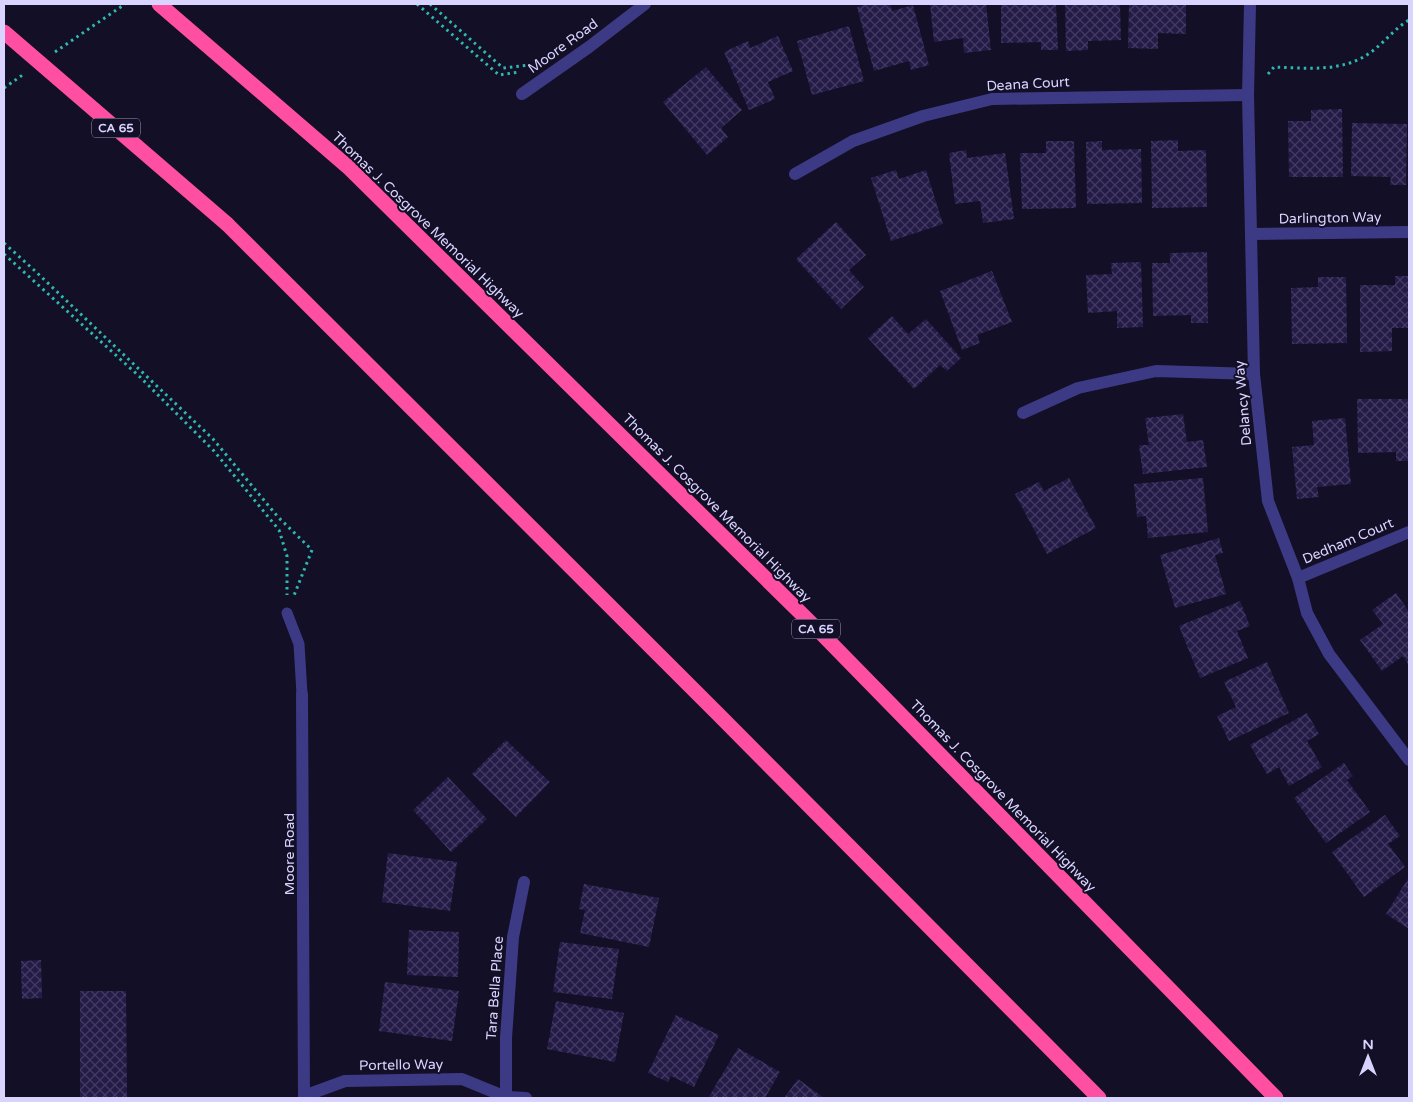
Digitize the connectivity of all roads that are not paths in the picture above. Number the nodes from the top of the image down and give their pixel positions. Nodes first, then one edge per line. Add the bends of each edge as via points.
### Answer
1 (159, 4) edge
2 (645, 4) edge
3 (1250, 4) edge
4 (4, 32) edge
5 (522, 94) dead end
6 (1248, 95) junction
7 (794, 174) dead end
8 (1409, 232) edge
9 (1251, 234) junction
10 (1254, 374) junction
11 (1023, 413) dead end
12 (1409, 532) edge
13 (1298, 578) junction
14 (287, 613) road end
15 (302, 694) joint
16 (1409, 760) edge
17 (524, 882) dead end
18 (306, 1097) edge
19 (505, 1098) edge
20 (526, 1098) edge
21 (1099, 1098) edge
22 (1276, 1098) edge

1 - 22 highway, Thomas J. Cosgrove Memorial Highway / CA 65 via 348,168 821,633
2 - 5 street, Moore Road
3 - 6 street, Delancy Way
4 - 21 highway, CA 65, bridge via 227,224
6 - 7 street, Deana Court via 992,99 923,116 853,140
6 - 9 street, Delancy Way
8 - 9 street, Darlington Way
9 - 10 street, Delancy Way
10 - 11 street via 1156,371 1078,388
10 - 13 street, Delancy Way via 1268,502
12 - 13 street, Dedham Court
13 - 16 street, Delancy Way via 1307,613 1329,654
14 - 15 lane, Moore Road via 299,644
15 - 18 street, Moore Road
17 - 19 street, Tara Bella Place via 513,937
18 - 19 street, Portello Way via 345,1081 462,1079
19 - 20 street, Portello Way

